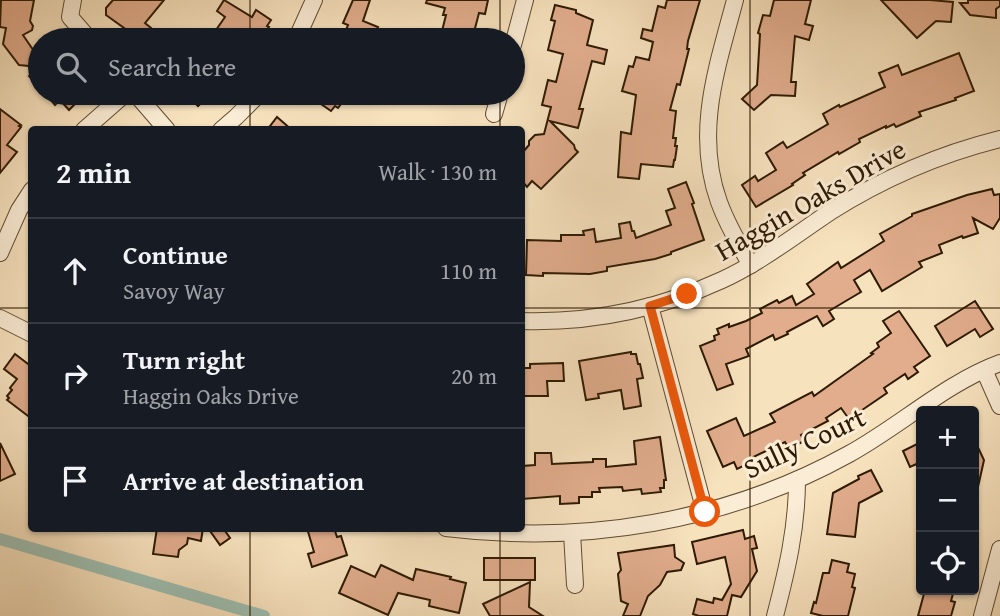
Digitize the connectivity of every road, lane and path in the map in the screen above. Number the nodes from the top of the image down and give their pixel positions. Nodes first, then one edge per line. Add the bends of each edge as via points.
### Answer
1 (73, 0) edge
2 (314, 0) edge
3 (525, 0) edge
4 (735, 0) edge
5 (80, 28) edge
6 (301, 28) edge
7 (518, 28) edge
8 (112, 105) edge
9 (145, 105) edge
10 (248, 105) edge
11 (497, 105) edge
12 (494, 114) dead end
13 (89, 126) edge
14 (164, 126) edge
15 (226, 126) edge
16 (1000, 139) edge
17 (28, 196) edge
18 (0, 253) edge
19 (751, 265) junction
20 (650, 306) junction
21 (0, 318) edge
22 (525, 321) edge
23 (28, 332) edge
24 (1000, 363) edge
25 (984, 370) junction
26 (1000, 405) edge
27 (797, 480) junction
28 (705, 512) junction
29 (492, 532) edge
30 (572, 534) junction
31 (1000, 549) edge
32 (575, 585) dead end
33 (775, 616) edge
34 (982, 616) edge

1 - 5 street via 70,17
2 - 6 street
3 - 7 street
4 - 19 street via 713,80 708,142 718,200
8 - 13 street
9 - 14 street
10 - 15 street
11 - 12 street
16 - 19 street, Haggin Oaks Drive via 938,158 866,191
17 - 18 street
19 - 20 street, Haggin Oaks Drive
20 - 22 street, Haggin Oaks Drive via 581,319
20 - 28 street
21 - 23 street
24 - 25 street, Sully Court
25 - 26 street
25 - 27 street, Sully Court via 888,432
27 - 28 street, Sully Court
27 - 33 street via 794,534
28 - 30 street, Sully Court
29 - 30 street, Sully Court
30 - 32 street
31 - 34 street

